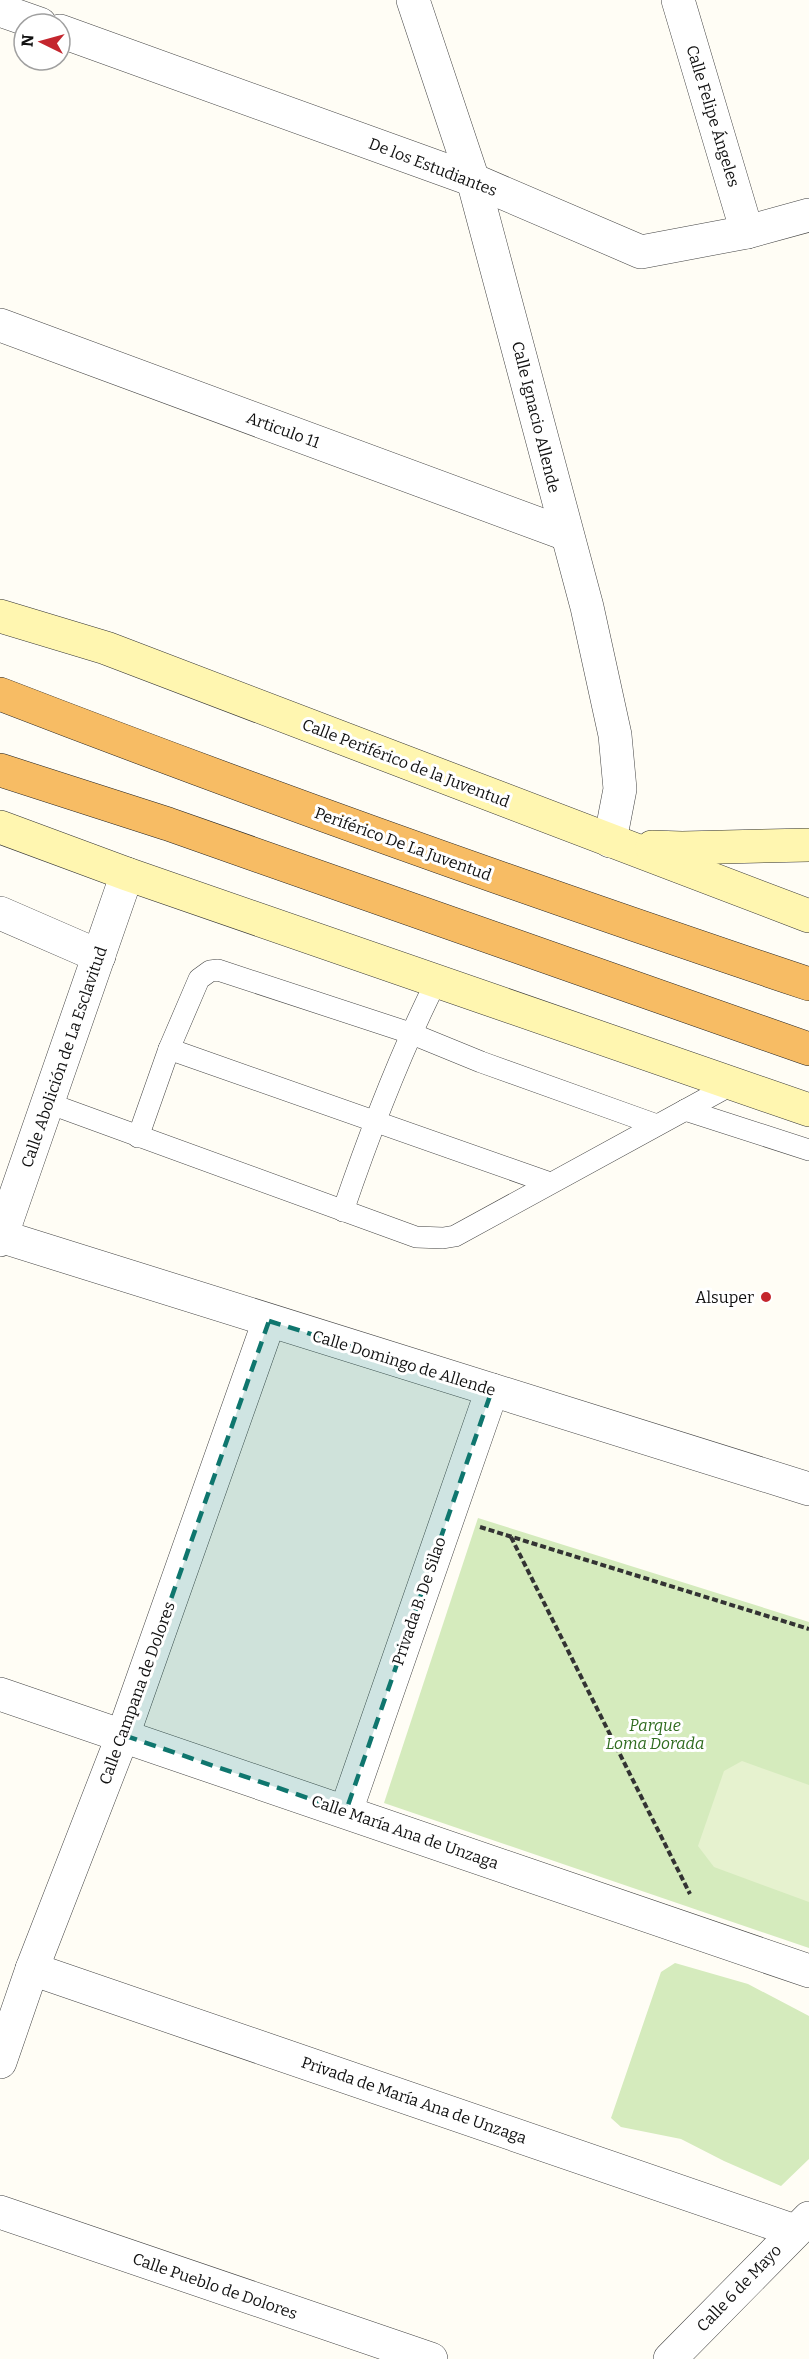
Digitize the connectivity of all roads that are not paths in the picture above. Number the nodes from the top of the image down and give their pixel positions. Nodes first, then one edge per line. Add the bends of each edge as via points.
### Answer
1 (413, 0) edge
2 (678, 0) edge
3 (72, 35) edge
4 (473, 180) junction
5 (809, 215) edge
6 (747, 232) junction
7 (0, 326) edge
8 (566, 534) junction
9 (0, 616) edge
10 (0, 694) edge
11 (0, 771) edge
12 (0, 827) edge
13 (618, 843) junction
14 (809, 844) edge
15 (127, 874) junction
16 (0, 913) edge
17 (809, 916) edge
18 (99, 956) junction
19 (437, 980) junction
20 (809, 984) edge
21 (410, 1033) junction
22 (169, 1048) junction
23 (809, 1049) edge
24 (731, 1084) junction
25 (48, 1103) junction
26 (685, 1110) junction
27 (809, 1110) edge
28 (374, 1122) junction
29 (657, 1125) junction
30 (138, 1137) junction
31 (809, 1150) edge
32 (550, 1183) junction
33 (343, 1211) junction
34 (0, 1237) edge
35 (269, 1321) junction
36 (492, 1390) junction
37 (809, 1489) edge
38 (0, 1694) edge
39 (123, 1735) junction
40 (346, 1811) junction
41 (32, 1969) junction
42 (809, 1971) edge
43 (0, 2062) edge
44 (0, 2212) edge
45 (802, 2224) edge
46 (431, 2359) edge
47 (670, 2359) edge

1 - 4 street, Calle Ignacio Allende
2 - 6 street, Calle Felipe Ángeles
3 - 4 street, De los Estudiantes
4 - 6 street, De los Estudiantes via 641,252
4 - 8 street, Calle Ignacio Allende
5 - 6 street, De los Estudiantes
7 - 8 street, Articulo 11
8 - 13 street, Calle Ignacio Allende via 587,607 615,735 620,789
9 - 13 main road, Calle Periférico de la Juventud via 106,648
10 - 20 highway, Periférico De La Juventud via 202,772 566,903
11 - 23 highway via 168,824
12 - 15 main road
13 - 14 main road via 682,848
13 - 17 main road, Calle Periférico de la Juventud
15 - 18 street, Calle Abolición de La Esclavitud
15 - 19 main road
16 - 18 street
18 - 25 street, Calle Abolición de La Esclavitud
19 - 21 lane
19 - 24 main road
21 - 22 lane via 218,970 199,979
21 - 28 lane
21 - 29 lane
22 - 28 lane
22 - 30 lane
24 - 26 lane
24 - 27 main road
25 - 30 lane
25 - 34 street, Calle Abolición de La Esclavitud
26 - 29 lane
26 - 31 lane
28 - 32 lane
28 - 33 lane
29 - 32 lane
30 - 33 lane
32 - 33 lane via 455,1236 443,1238 416,1237
34 - 35 street, Calle Domingo de Allende
35 - 36 street, Calle Domingo de Allende
35 - 39 street, Calle Campana de Dolores
36 - 37 street, Calle Domingo de Allende
36 - 40 street, Privada B. De Silao
38 - 39 street, Calle María Ana de Unzaga
39 - 40 street, Calle María Ana de Unzaga
39 - 41 street, Calle Campana de Dolores
40 - 42 street, Calle María Ana de Unzaga
41 - 43 street, Calle Campana de Dolores
41 - 45 street, Privada de María Ana de Unzaga
44 - 46 street, Calle Pueblo de Dolores
45 - 47 street, Calle 6 de Mayo

